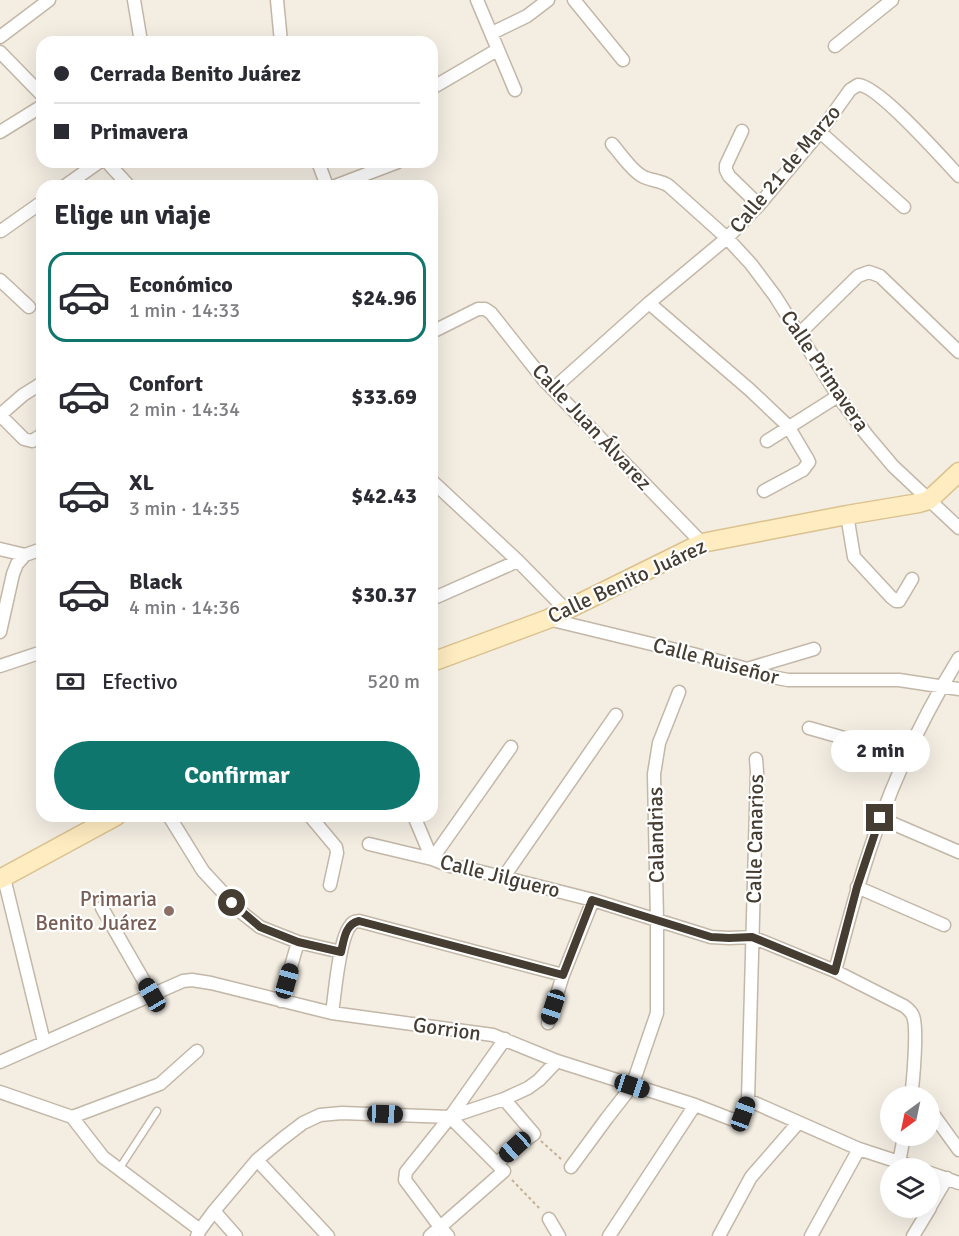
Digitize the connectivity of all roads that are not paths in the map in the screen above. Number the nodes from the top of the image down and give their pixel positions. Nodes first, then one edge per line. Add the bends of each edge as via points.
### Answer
1 (49, 0) edge
2 (134, 0) edge
3 (277, 0) edge
4 (477, 0) edge
5 (548, 0) edge
6 (574, 0) edge
7 (892, 0) edge
8 (492, 33) junction
9 (140, 36) edge
10 (280, 36) edge
11 (0, 37) edge
12 (835, 46) dead end
13 (497, 50) junction
14 (0, 52) edge
15 (623, 60) dead end
16 (438, 84) edge
17 (36, 89) edge
18 (515, 90) dead end
19 (36, 110) edge
20 (742, 131) dead end
21 (0, 132) edge
22 (820, 132) junction
23 (612, 144) dead end
24 (90, 168) edge
25 (112, 168) edge
26 (382, 168) edge
27 (959, 176) edge
28 (74, 180) edge
29 (124, 180) edge
30 (350, 180) edge
31 (759, 205) junction
32 (36, 206) edge
33 (904, 207) dead end
34 (1, 231) edge
35 (727, 238) junction
36 (0, 280) edge
37 (649, 303) junction
38 (29, 307) dead end
39 (438, 329) edge
40 (800, 334) junction
41 (959, 352) edge
42 (36, 386) edge
43 (553, 389) junction
44 (838, 396) junction
45 (0, 415) edge
46 (788, 426) junction
47 (36, 439) edge
48 (766, 441) dead end
49 (959, 472) edge
50 (438, 491) edge
51 (764, 491) dead end
52 (929, 500) junction
53 (847, 514) junction
54 (959, 528) edge
55 (702, 543) junction
56 (0, 549) edge
57 (36, 551) edge
58 (25, 555) junction
59 (518, 561) junction
60 (912, 579) dead end
61 (438, 596) edge
62 (566, 610) junction
63 (548, 619) junction
64 (0, 632) edge
65 (814, 649) dead end
66 (36, 654) edge
67 (959, 658) edge
68 (438, 660) edge
69 (0, 666) edge
70 (747, 669) junction
71 (941, 686) junction
72 (959, 689) edge
73 (679, 692) dead end
74 (616, 715) dead end
75 (809, 728) dead end
76 (512, 747) dead end
77 (907, 756) junction
78 (756, 759) dead end
79 (880, 818) junction
80 (105, 822) edge
81 (173, 822) edge
82 (315, 822) edge
83 (417, 822) edge
84 (369, 844) dead end
85 (959, 852) edge
86 (432, 859) junction
87 (502, 878) junction
88 (2, 879) edge
89 (330, 885) dead end
90 (857, 887) junction
91 (592, 900) junction
92 (102, 908) dead end
93 (657, 920) junction
94 (944, 925) dead end
95 (752, 937) junction
96 (298, 942) junction
97 (341, 952) junction
98 (835, 971) junction
99 (563, 975) junction
100 (152, 995) junction
101 (281, 1000) junction
102 (332, 1013) junction
103 (548, 1023) dead end
104 (505, 1039) junction
105 (44, 1042) junction
106 (197, 1051) dead end
107 (557, 1061) junction
108 (0, 1062) edge
109 (632, 1086) junction
110 (911, 1086) edge
111 (0, 1092) edge
112 (504, 1100) junction
113 (748, 1100) junction
114 (695, 1106) junction
115 (157, 1111) dead end
116 (450, 1117) junction
117 (72, 1118) junction
118 (798, 1123) junction
119 (940, 1124) edge
120 (859, 1149) junction
121 (959, 1150) edge
122 (885, 1158) edge
123 (256, 1160) junction
124 (501, 1167) junction
125 (571, 1167) road end
126 (119, 1169) junction
127 (953, 1180) edge
128 (940, 1195) edge
129 (214, 1211) junction
130 (924, 1218) edge
131 (549, 1219) road end
132 (444, 1232) edge
133 (199, 1233) edge
134 (236, 1236) edge
135 (328, 1236) edge
136 (430, 1236) edge
137 (559, 1236) edge
138 (609, 1236) edge
139 (719, 1236) edge
140 (811, 1236) edge
141 (913, 1236) edge

1 - 11 street
2 - 9 street
3 - 10 street
4 - 8 street
5 - 8 street
6 - 15 street
7 - 12 street
8 - 13 street
13 - 16 street
13 - 18 street
14 - 17 street
19 - 21 street
20 - 31 street via 726,170
22 - 27 street, Calle 21 de Marzo via 850,90 862,86 883,99
22 - 31 street, Calle 21 de Marzo
22 - 33 street
23 - 35 street, Calle Primavera via 640,175 669,186
24 - 28 street
25 - 29 street
26 - 30 street
31 - 35 street, Calle 21 de Marzo
32 - 34 street
35 - 37 street, Calle 21 de Marzo
35 - 40 street, Calle Primavera via 751,264
36 - 38 street
37 - 43 street, Calle 21 de Marzo
37 - 46 street
39 - 43 street, Calle Juan Álvarez via 485,309
40 - 41 street via 858,276 869,272 880,276
40 - 44 street, Calle Primavera
42 - 45 street
43 - 55 street, Calle Juan Álvarez
44 - 46 street
44 - 52 street, Calle Primavera via 893,466
45 - 47 street via 27,441
46 - 48 street
46 - 51 street via 809,462
49 - 52 street
50 - 59 street
52 - 53 street, Calle Benito Juárez
52 - 54 street, Calle Primavera
53 - 55 street, Calle Benito Juárez
53 - 60 street via 854,557 891,597 899,601
55 - 62 street, Calle Benito Juárez
56 - 58 street
57 - 58 street
58 - 64 street via 13,574
59 - 61 street
59 - 62 street
62 - 63 street, Calle Benito Juárez
63 - 68 street, Calle Benito Juárez
63 - 70 street, Calle Ruiseñor
65 - 70 street
66 - 69 street
67 - 71 street
70 - 71 street, Calle Ruiseñor via 788,680 899,680
71 - 72 street, Calle Ruiseñor
71 - 77 street
73 - 93 street, Calandrias via 659,743 654,774
74 - 87 street
75 - 77 street
76 - 86 street
77 - 79 street
78 - 95 street, Calle Canarios
79 - 85 street
79 - 90 street
80 - 88 street
81 - 96 street via 203,871 241,912 260,927
82 - 89 street via 336,847
83 - 86 street
84 - 86 street, Calle Jilguero
86 - 87 street, Calle Jilguero
87 - 91 street, Calle Jilguero
88 - 105 street
90 - 94 street
90 - 98 street
91 - 93 street, Calle Jilguero
91 - 99 street
92 - 100 street
93 - 95 street, Calle Jilguero via 711,937
93 - 109 street, Calandrias via 657,1013
95 - 98 street, Calle Jilguero
95 - 113 street, Calle Canarios
96 - 97 street
96 - 101 street
97 - 99 street via 350,925 359,921
97 - 102 street
98 - 110 street via 910,1011 915,1027
99 - 103 street
100 - 101 street via 192,980
100 - 105 street
101 - 102 street
102 - 104 street, Gorrion
104 - 107 street, Gorrion
104 - 116 street
105 - 108 street
106 - 117 street via 160,1084
107 - 109 street, Gorrion
107 - 112 street via 534,1085
109 - 114 street, Gorrion
109 - 125 street, Calandrias
111 - 117 street
112 - 116 street
112 - 124 street via 534,1134 515,1147
113 - 114 street, Gorrion via 741,1118 736,1120
113 - 118 street
114 - 138 street
115 - 126 lane
116 - 123 street via 320,1115 303,1123
116 - 124 street
116 - 132 street via 406,1172 405,1180
117 - 126 street via 97,1151
118 - 120 street
118 - 139 street via 751,1177
119 - 121 street
120 - 122 street
120 - 140 street
123 - 129 street
123 - 135 street
124 - 132 street
126 - 133 street
127 - 128 street
129 - 133 street
129 - 134 street
130 - 141 street
131 - 137 street
132 - 136 street

